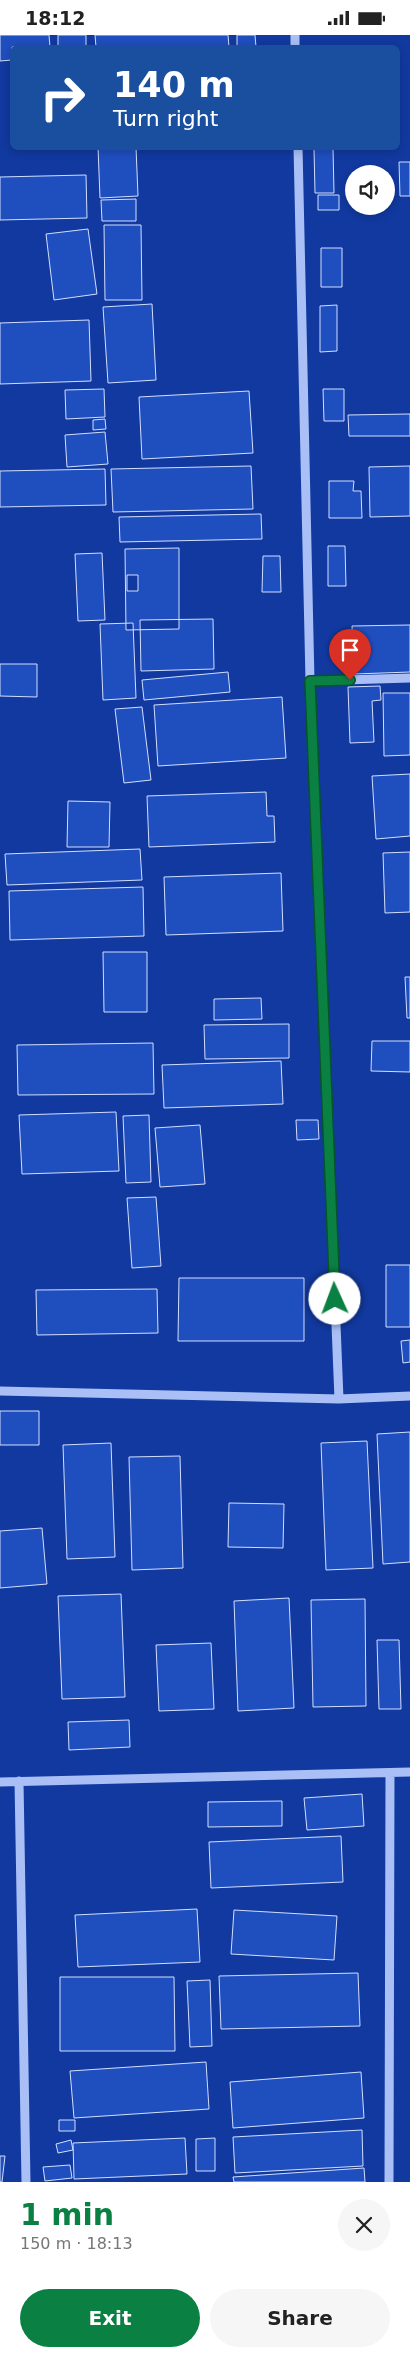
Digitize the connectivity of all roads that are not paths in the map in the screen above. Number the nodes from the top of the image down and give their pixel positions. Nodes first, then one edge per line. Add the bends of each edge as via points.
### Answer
1 (298, 150) edge
2 (410, 678) edge
3 (310, 681) junction
4 (0, 1391) edge
5 (410, 1396) edge
6 (339, 1399) junction
7 (410, 1772) edge
8 (390, 1773) junction
9 (19, 1781) junction
10 (0, 1782) edge
11 (26, 2182) edge
12 (389, 2182) edge

1 - 3 street
2 - 3 street
3 - 6 street
4 - 6 street
5 - 6 street
7 - 8 street
8 - 9 street
8 - 12 street
9 - 10 street
9 - 11 street

